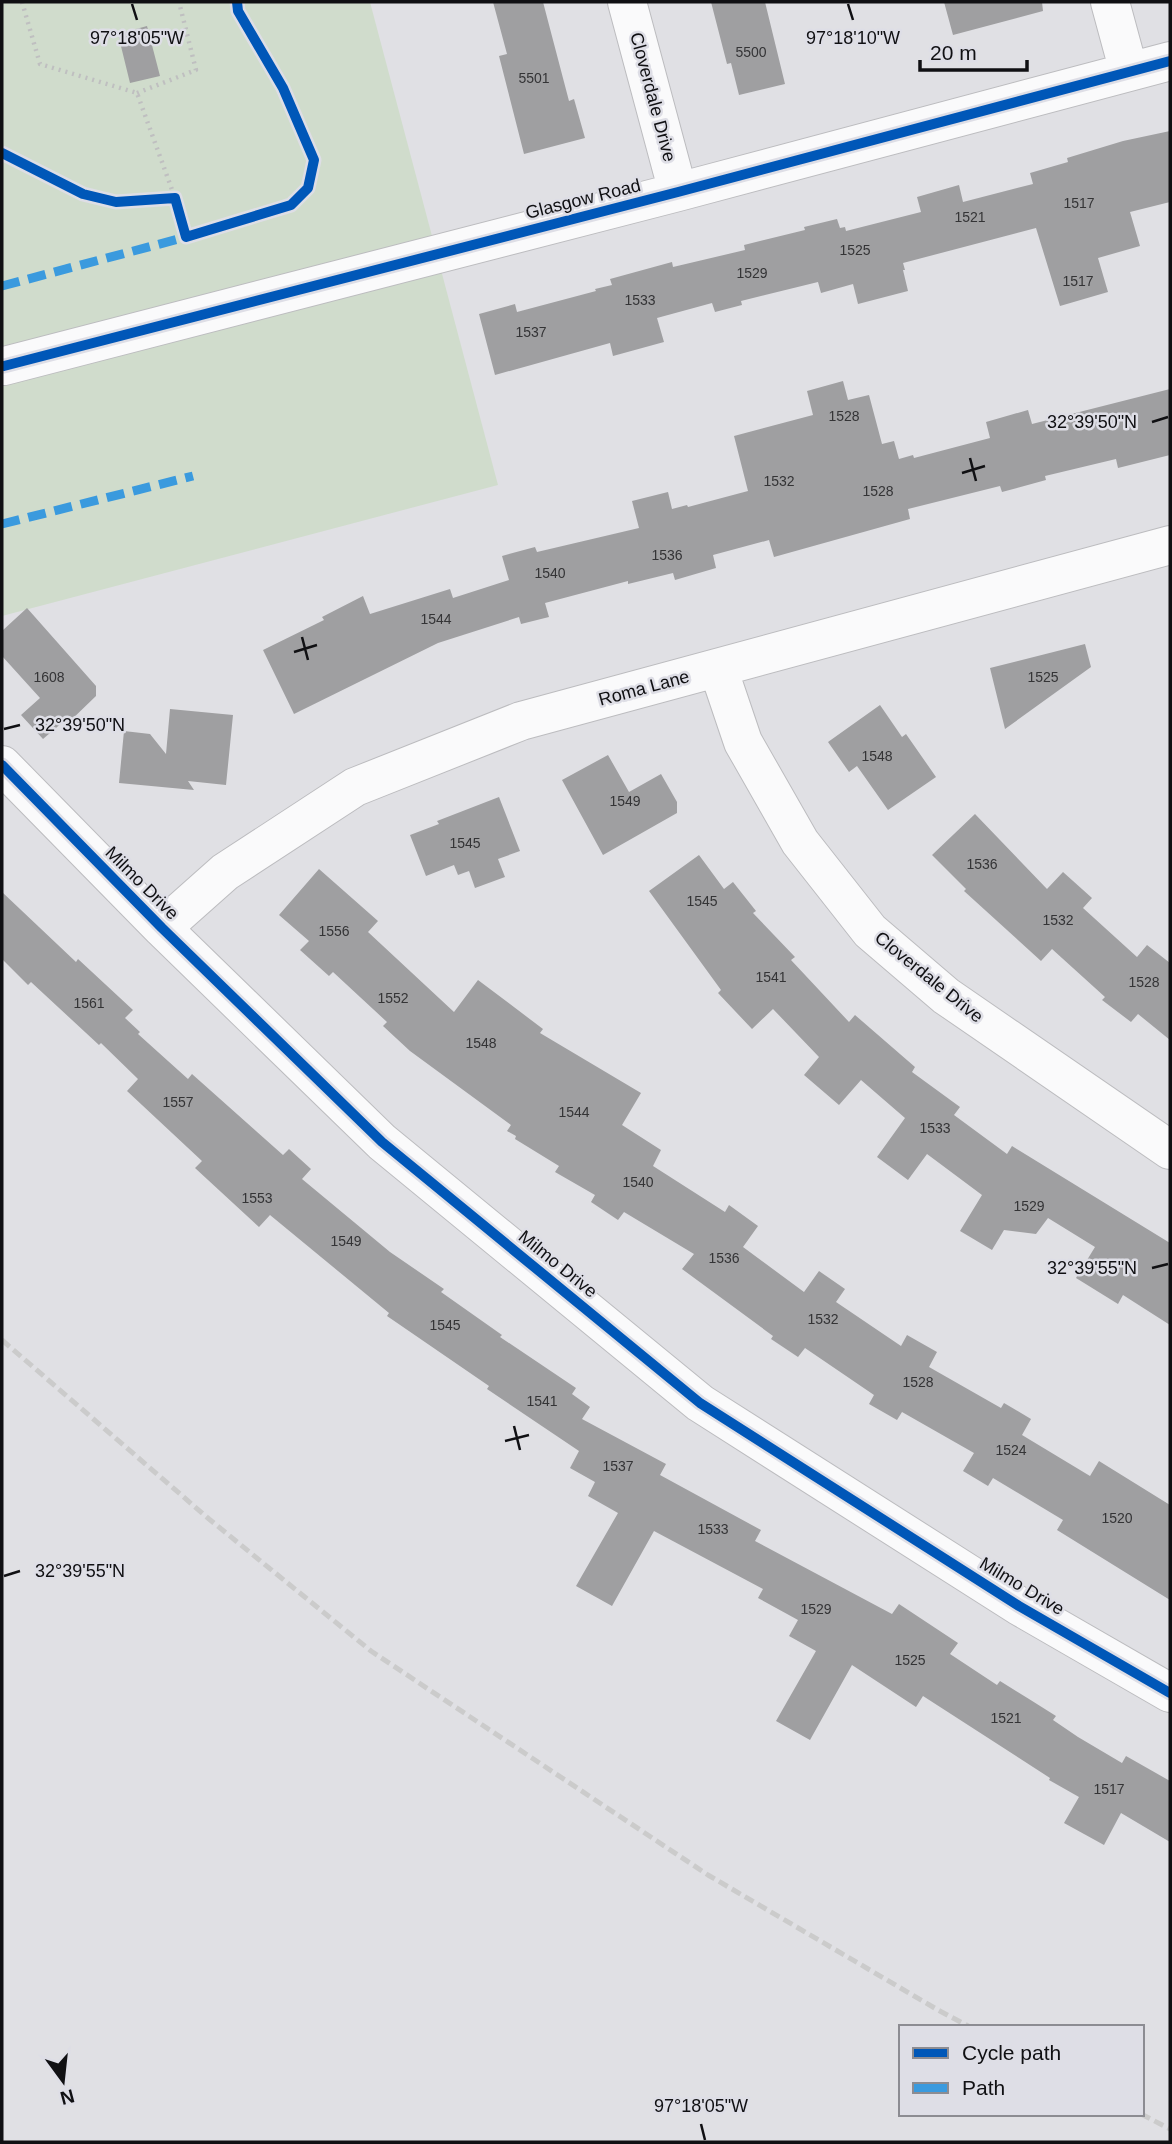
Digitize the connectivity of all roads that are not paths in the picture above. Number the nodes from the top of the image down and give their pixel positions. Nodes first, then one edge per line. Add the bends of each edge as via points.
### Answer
1 (627, 2) edge
2 (1110, 2) edge
3 (1170, 61) edge
4 (1129, 72) junction
5 (678, 192) junction
6 (4, 366) dead end
7 (1170, 545) edge
8 (718, 668) junction
9 (2, 765) edge
10 (162, 928) junction
11 (1170, 1150) edge
12 (1170, 1693) edge

1 - 5 street, Cloverdale Drive
2 - 4 street
3 - 4 street, Glasgow Road
4 - 5 street, Glasgow Road
5 - 6 street, Glasgow Road
7 - 8 street, Roma Lane
8 - 10 street, Roma Lane via 521,721 355,787 225,872
8 - 11 street, Cloverdale Drive via 743,742 800,842 870,931 946,996
9 - 10 street, Milmo Drive
10 - 12 street, Milmo Drive via 382,1142 700,1404 1019,1606

